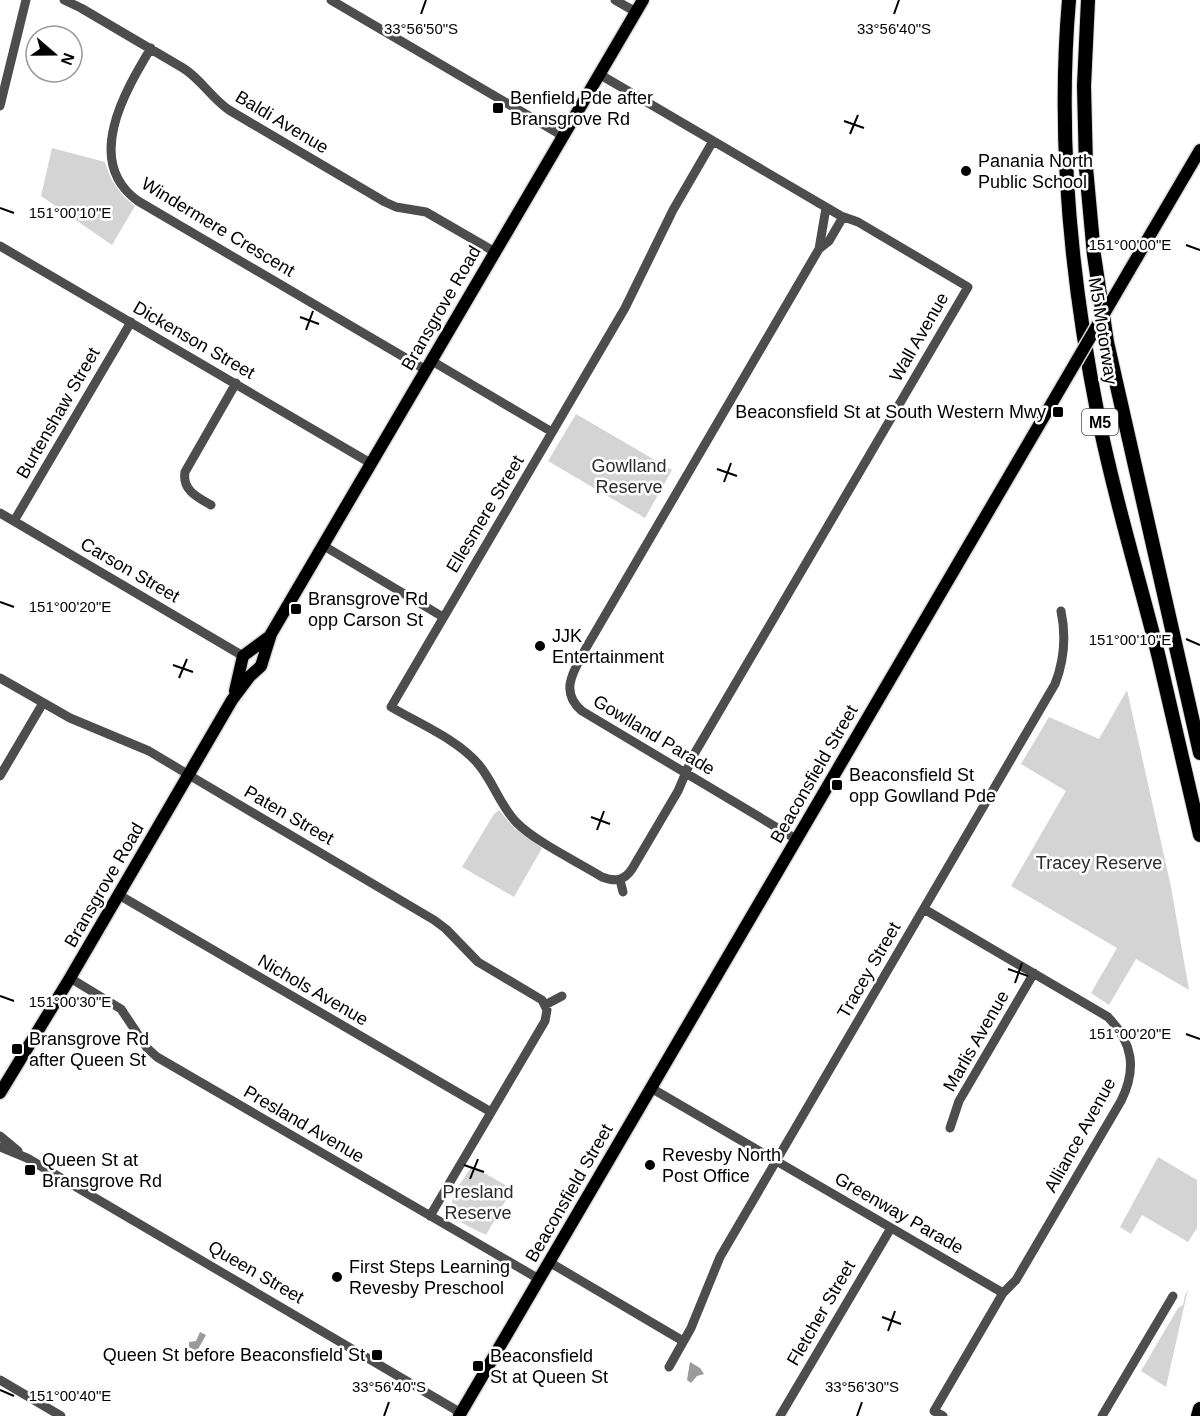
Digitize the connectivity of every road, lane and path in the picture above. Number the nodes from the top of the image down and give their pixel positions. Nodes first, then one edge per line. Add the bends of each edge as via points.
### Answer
1 (26, 0) edge
2 (64, 0) edge
3 (330, 0) edge
4 (615, 0) edge
5 (643, 0) edge
6 (1069, 0) edge
7 (1088, 0) edge
8 (636, 12) junction
9 (151, 48) junction
10 (0, 54) edge
11 (12, 57) junction
12 (599, 74) junction
13 (0, 106) edge
14 (563, 136) junction
15 (713, 141) junction
16 (1199, 155) edge
17 (826, 208) junction
18 (843, 218) junction
19 (0, 246) edge
20 (819, 249) junction
21 (495, 252) junction
22 (131, 322) junction
23 (429, 366) junction
24 (236, 383) junction
25 (552, 432) junction
26 (372, 464) junction
27 (211, 505) dead end
28 (0, 513) edge
29 (14, 521) junction
30 (324, 546) junction
31 (1060, 611) dead end
32 (443, 616) junction
33 (271, 634) junction
34 (245, 656) junction
35 (259, 666) junction
36 (0, 678) edge
37 (232, 700) junction
38 (43, 703) junction
39 (1200, 753) edge
40 (686, 773) junction
41 (189, 774) junction
42 (0, 776) edge
43 (1200, 835) edge
44 (796, 839) junction
45 (620, 880) junction
46 (623, 892) dead end
47 (119, 895) junction
48 (924, 909) junction
49 (1034, 973) junction
50 (70, 978) junction
51 (562, 996) dead end
52 (545, 1005) junction
53 (651, 1088) junction
54 (3, 1090) edge
55 (0, 1100) edge
56 (491, 1112) junction
57 (950, 1128) dead end
58 (0, 1136) edge
59 (0, 1146) edge
60 (27, 1158) junction
61 (776, 1160) junction
62 (430, 1216) junction
63 (891, 1228) junction
64 (549, 1262) junction
65 (539, 1279) junction
66 (1003, 1293) junction
67 (1173, 1296) dead end
68 (684, 1341) junction
69 (669, 1367) dead end
70 (0, 1380) edge
71 (1200, 1409) edge
72 (936, 1414) edge
73 (462, 1415) edge
74 (61, 1416) edge
75 (780, 1416) edge
76 (1102, 1416) edge
77 (1198, 1416) edge

1 - 11 street
2 - 9 street, Baldi Avenue
3 - 14 street
4 - 8 street
5 - 8 main road, Bransgrove Road
6 - 43 highway, M5 Motorway / M5 via 1066,153 1079,297 1105,448
7 - 39 highway, M5 Motorway / M5 via 1084,86 1094,255 1107,342
8 - 12 main road, Bransgrove Road
9 - 21 street, Baldi Avenue via 191,73 216,101 238,116 385,202 426,212
9 - 23 street, Windermere Crescent via 123,98 111,143 112,164 124,189 138,201
10 - 11 street
11 - 13 street
12 - 14 main road, Bransgrove Road
12 - 15 street, Wall Avenue
14 - 21 main road, Bransgrove Road
15 - 17 street, Wall Avenue
15 - 25 street, Ellesmere Street via 673,210 625,308
16 - 44 main road, Beaconsfield Street, bridge
17 - 18 street, Wall Avenue
17 - 20 street, Gowlland Parade
18 - 20 street, Gowlland Parade via 829,242
18 - 40 street, Wall Avenue via 858,222 968,287
19 - 22 street, Dickenson Street
20 - 40 street, Gowlland Parade via 569,682 571,698 582,711
21 - 23 main road, Bransgrove Road
22 - 24 street, Dickenson Street
22 - 29 street, Burtenshaw Street
23 - 25 street, Windermere Crescent
23 - 26 main road, Bransgrove Road
24 - 26 street, Dickenson Street
24 - 27 street via 185,472 189,490
25 - 32 street, Ellesmere Street
26 - 30 main road, Bransgrove Road
28 - 29 street, Carson Street
29 - 34 street, Carson Street
30 - 32 street
30 - 33 main road, Bransgrove Road
31 - 48 street, Tracey Street via 1064,640 1055,684
32 - 45 street, Ellesmere Street via 391,707 473,758 524,830 602,877
33 - 34 main road, Bransgrove Road
33 - 35 main road, Bransgrove Road
34 - 35 main road via 261,656
34 - 35 main road via 246,669
34 - 37 main road, Bransgrove Road
35 - 37 main road, Bransgrove Road
36 - 38 street, Paten Street
37 - 41 main road, Bransgrove Road
38 - 41 street, Paten Street via 80,723 140,746
38 - 42 street
40 - 44 street, Gowlland Parade
40 - 45 street via 632,869
41 - 47 main road, Bransgrove Road
41 - 52 street, Paten Street via 434,920 478,962 537,996
44 - 53 main road, Beaconsfield Street
45 - 46 street
47 - 50 main road, Bransgrove Road
47 - 56 street, Nichols Avenue
48 - 49 street, Alliance Avenue
48 - 61 street, Tracey Street
49 - 57 street, Marlis Avenue via 959,1101
49 - 66 street, Alliance Avenue via 1108,1017 1123,1034 1131,1057 1130,1080 1016,1280
50 - 54 main road, Bransgrove Road
50 - 62 street, Presland Avenue via 121,1009 157,1058
51 - 52 street
52 - 56 street via 545,1021
53 - 61 street, Greenway Parade
53 - 64 main road, Beaconsfield Street
54 - 55 main road, Bransgrove Road
56 - 62 street
58 - 60 street, Queen Street
59 - 60 street, Queen Street
60 - 73 street, Queen Street
61 - 63 street, Greenway Parade
61 - 68 street, Tracey Street via 720,1257
62 - 65 street, Presland Avenue
63 - 66 street, Greenway Parade
63 - 75 street, Fletcher Street
64 - 65 main road, Beaconsfield Street
64 - 68 street
65 - 73 main road, Beaconsfield Street
66 - 72 street
67 - 76 street
68 - 69 street, Tracey Street
70 - 74 street
71 - 77 highway

